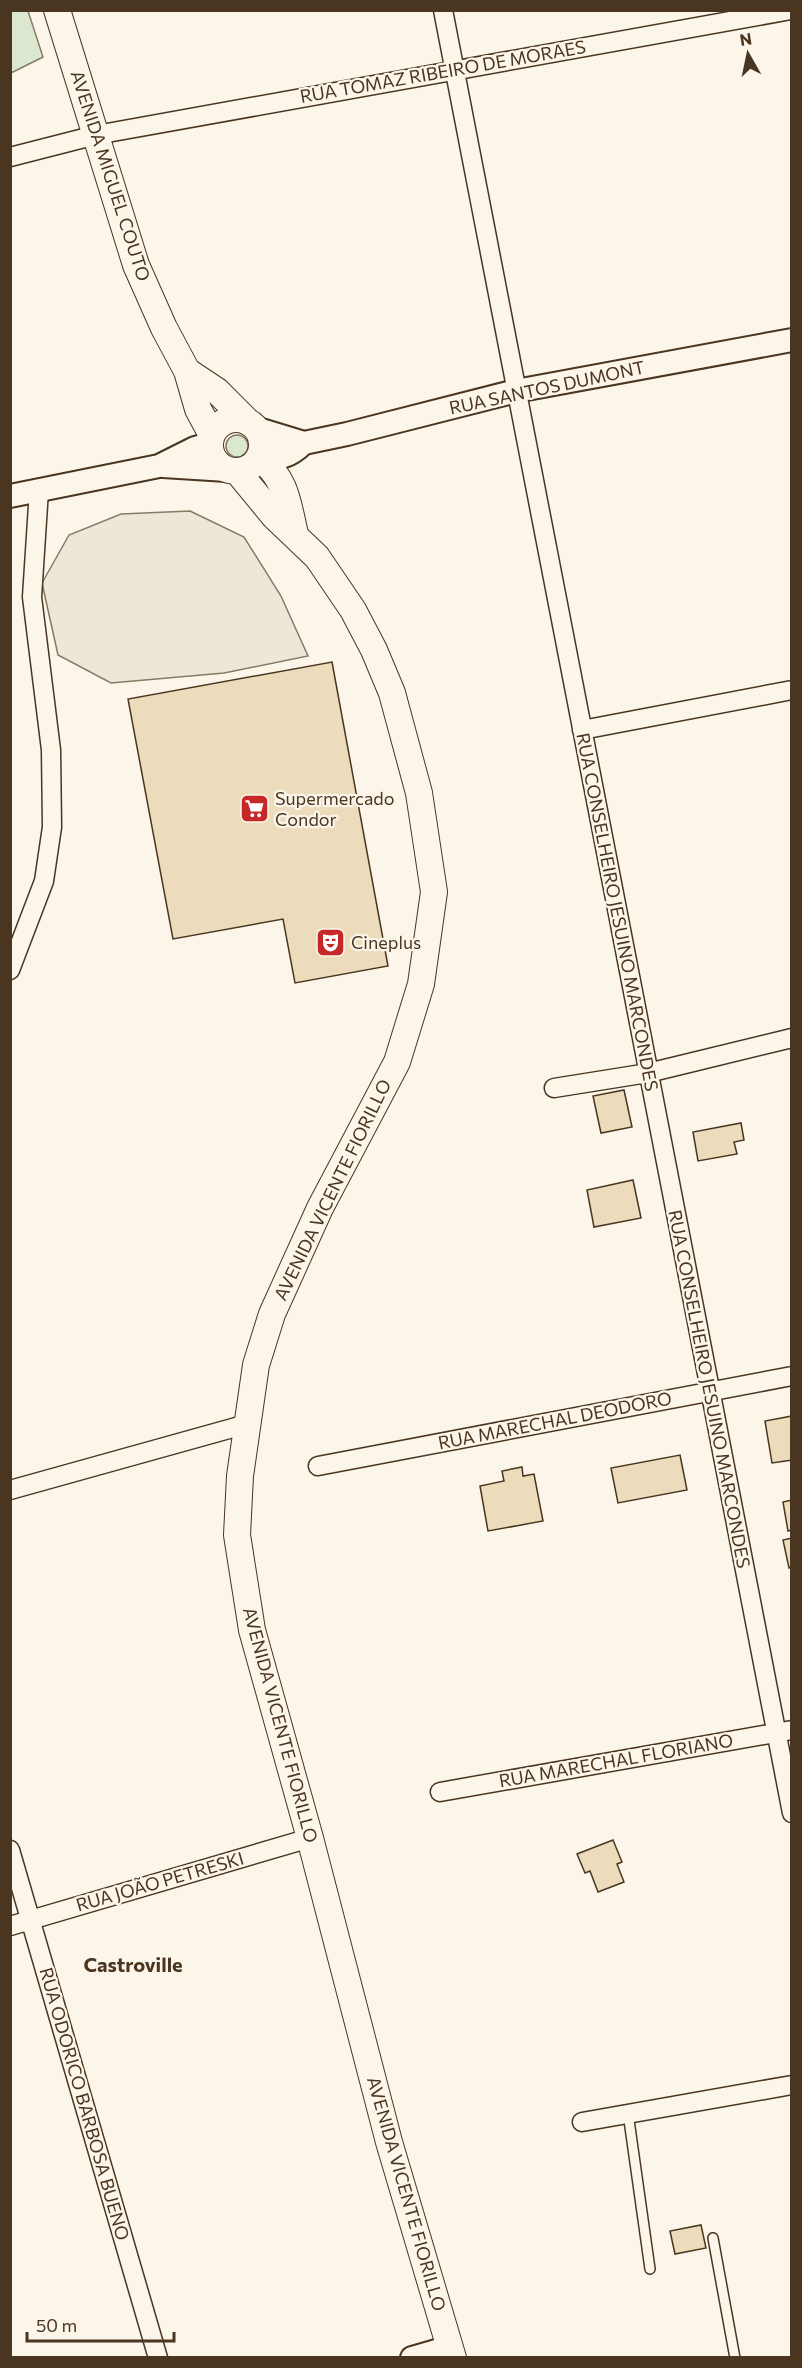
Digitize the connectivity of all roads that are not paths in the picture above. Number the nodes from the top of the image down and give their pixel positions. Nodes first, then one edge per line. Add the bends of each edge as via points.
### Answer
1 (57, 10) edge
2 (443, 10) edge
3 (791, 10) edge
4 (454, 70) junction
5 (96, 135) junction
6 (10, 157) edge
7 (792, 340) edge
8 (188, 371) junction
9 (516, 390) junction
10 (253, 425) junction
11 (210, 440) junction
12 (304, 443) junction
13 (261, 456) junction
14 (159, 466) junction
15 (232, 471) junction
16 (39, 490) junction
17 (10, 496) edge
18 (295, 534) junction
19 (792, 690) edge
20 (582, 730) junction
21 (10, 970) edge
22 (792, 1038) edge
23 (648, 1073) junction
24 (554, 1088) dead end
25 (792, 1376) edge
26 (710, 1392) junction
27 (247, 1424) junction
28 (318, 1466) dead end
29 (10, 1490) edge
30 (783, 1731) edge
31 (440, 1791) dead end
32 (792, 1813) edge
33 (310, 1838) junction
34 (10, 1850) edge
35 (31, 1921) junction
36 (10, 1926) edge
37 (792, 2085) edge
38 (628, 2113) junction
39 (582, 2122) dead end
40 (713, 2238) dead end
41 (650, 2269) dead end
42 (452, 2352) edge
43 (158, 2358) edge
44 (412, 2358) edge
45 (735, 2358) edge

1 - 5 main road, AVENIDA MIGUEL COUTO
2 - 4 street, RUA CONSELHEIRO JESUINO MARCONDES
3 - 4 street, RUA TOMAZ RIBEIRO DE MORAES
4 - 5 street, RUA TOMAZ RIBEIRO DE MORAES
4 - 9 street, RUA CONSELHEIRO JESUINO MARCONDES
5 - 6 street, RUA TOMAZ RIBEIRO DE MORAES
5 - 8 main road, AVENIDA MIGUEL COUTO via 136,265
7 - 9 street, RUA SANTOS DUMONT
8 - 10 main road via 205,381
8 - 11 main road
9 - 12 street, RUA SANTOS DUMONT
9 - 20 street, RUA CONSELHEIRO JESUINO MARCONDES
10 - 11 main road via 231,419 222,422
10 - 12 street
10 - 13 main road via 262,437
11 - 14 street
11 - 15 main road via 214,460
12 - 13 street via 284,458
13 - 15 main road via 252,466
13 - 18 main road via 275,471 285,492
14 - 15 street
14 - 16 street
15 - 18 main road, AVENIDA VICENTE FIORILLO
16 - 17 street
16 - 21 street via 32,597 51,750 52,827 44,881
18 - 27 main road, AVENIDA VICENTE FIORILLO via 317,556 352,610 392,693 419,793 434,892 421,984 397,1062 320,1208 272,1314 256,1365
19 - 20 street
20 - 23 street, RUA CONSELHEIRO JESUINO MARCONDES
22 - 23 street
23 - 24 street
23 - 26 street, RUA CONSELHEIRO JESUINO MARCONDES
25 - 26 street, RUA MARECHAL DEODORO
26 - 28 street, RUA MARECHAL DEODORO
26 - 30 street, RUA CONSELHEIRO JESUINO MARCONDES
27 - 29 street
27 - 33 main road, AVENIDA VICENTE FIORILLO via 237,1534 252,1630
30 - 31 street, RUA MARECHAL FLORIANO
30 - 32 street, RUA CONSELHEIRO JESUINO MARCONDES
33 - 35 street, RUA JOÃO PETRESKI
33 - 42 main road, AVENIDA VICENTE FIORILLO via 390,2142
34 - 35 street, RUA ODORICO BARBOSA BUENO
35 - 36 street, RUA JOÃO PETRESKI
35 - 43 street, RUA ODORICO BARBOSA BUENO
37 - 38 street
38 - 39 street
38 - 41 lane
40 - 45 lane
42 - 44 street

